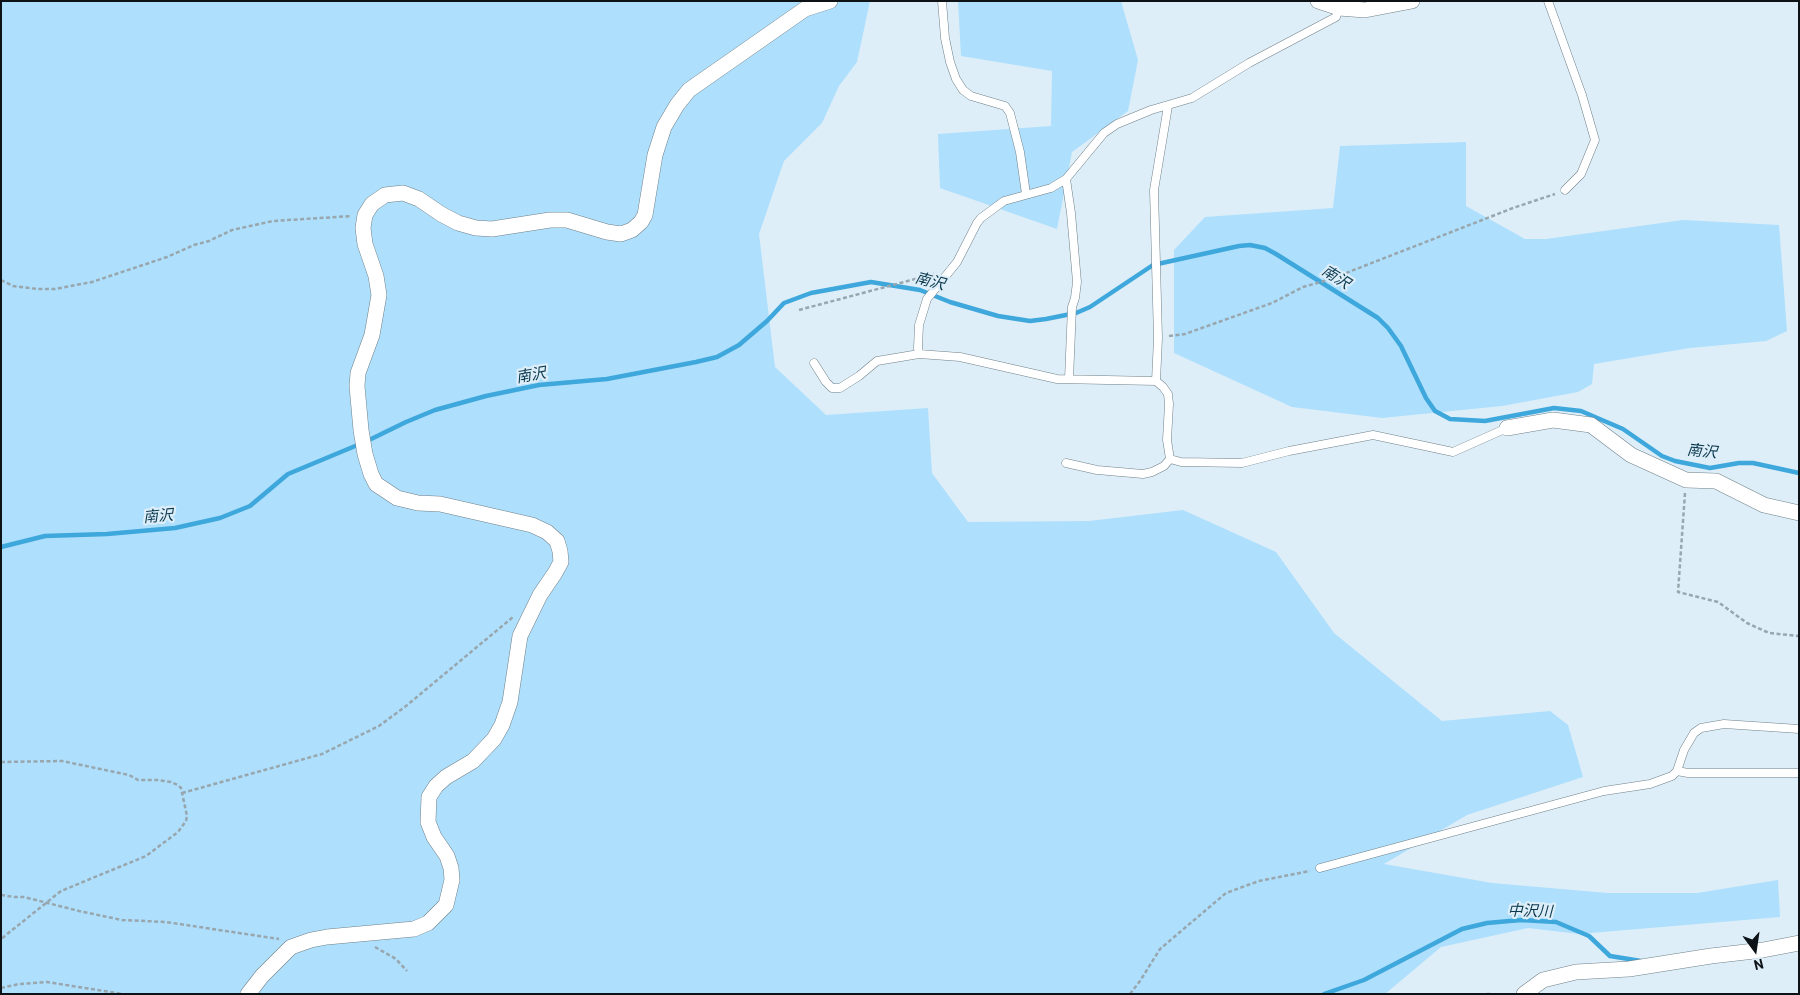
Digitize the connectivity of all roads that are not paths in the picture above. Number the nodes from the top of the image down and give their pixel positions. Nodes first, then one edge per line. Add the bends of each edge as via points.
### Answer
1 (830, 1) edge
2 (942, 1) edge
3 (1318, 1) edge
4 (1412, 1) edge
5 (1548, 1) edge
6 (1339, 8) junction
7 (1168, 106) junction
8 (1066, 179) junction
9 (1565, 190) road end
10 (1026, 194) junction
11 (919, 354) junction
12 (814, 363) dead end
13 (1069, 379) junction
14 (1156, 381) junction
15 (1507, 428) joint
16 (1170, 459) junction
17 (1066, 463) dead end
18 (1799, 513) edge
19 (1799, 729) edge
20 (1677, 770) junction
21 (1799, 773) edge
22 (1320, 868) road end
23 (1799, 943) edge
24 (248, 994) edge
25 (1524, 994) edge

1 - 24 street via 805,9 689,90 664,127 655,155 645,215 632,230 621,234 607,232 567,220 476,228 458,223 403,193 385,196 372,204 365,215 365,244 379,295 372,335 358,373 357,395 365,454 376,484 397,498 532,524 557,540 561,562 520,636 510,702 502,725 494,739 473,761 436,786 429,797 428,822 451,868 452,880 446,904 428,923 414,928 319,938 291,947
2 - 10 lane via 945,38 956,79 971,96 1005,106 1010,113
3 - 6 street
4 - 6 street via 1365,10
5 - 9 lane via 1595,140 1581,174
6 - 7 lane via 1336,17 1249,63 1192,98
7 - 8 lane via 1117,124 1104,133
7 - 14 lane via 1154,190
8 - 10 lane via 1051,188
8 - 13 lane via 1076,282
10 - 11 lane via 1004,201 976,224 958,262 923,307
11 - 12 lane via 877,361 840,388 832,388
11 - 13 lane via 960,357
13 - 14 lane
14 - 16 lane via 1168,394
15 - 16 lane via 1453,452 1372,435 1242,463
15 - 18 street via 1553,420 1591,425 1631,455 1686,480 1716,481 1764,505
16 - 17 lane via 1158,470 1143,474 1097,470
19 - 20 lane via 1724,724 1701,728 1690,739
20 - 21 lane via 1688,773
20 - 22 lane via 1672,776 1650,784 1604,790
23 - 25 street via 1629,969 1576,972 1542,980

